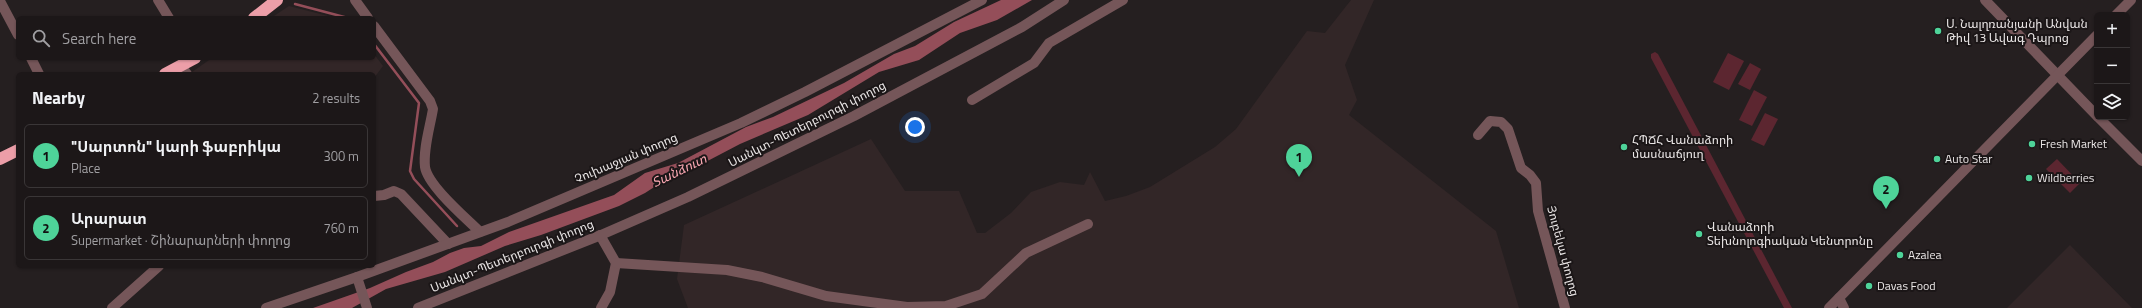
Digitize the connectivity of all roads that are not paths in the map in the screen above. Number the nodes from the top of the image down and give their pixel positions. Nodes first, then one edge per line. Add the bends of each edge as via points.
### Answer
1 (158, 0) edge
2 (277, 0) edge
3 (354, 0) edge
4 (982, 0) edge
5 (1064, 0) edge
6 (1123, 0) edge
7 (1985, 0) edge
8 (2131, 0) edge
9 (0, 1) edge
10 (2119, 12) edge
11 (168, 16) edge
12 (257, 16) edge
13 (366, 16) edge
14 (376, 29) edge
15 (16, 30) edge
16 (2094, 38) edge
17 (32, 60) edge
18 (193, 60) edge
19 (184, 70) edge
20 (39, 72) edge
21 (2057, 76) junction
22 (972, 100) dead end
23 (2094, 112) edge
24 (2102, 120) edge
25 (1478, 135) dead end
26 (16, 151) edge
27 (0, 159) edge
28 (2142, 161) edge
29 (376, 196) edge
30 (1088, 224) dead end
31 (480, 232) junction
32 (600, 235) junction
33 (448, 244) junction
34 (616, 263) junction
35 (157, 268) edge
36 (358, 281) junction
37 (1839, 298) junction
38 (112, 308) edge
39 (266, 308) edge
40 (367, 308) edge
41 (418, 308) edge
42 (601, 308) edge
43 (1565, 308) edge
44 (1829, 308) edge
45 (1844, 308) edge

1 - 11 street
2 - 12 highway
3 - 13 street
4 - 31 street, Չուխաջյան փողոց via 766,112
5 - 32 street, Սանկտ-Պետերբուրգի փողոց via 1022,27 854,116 688,197
6 - 22 street via 1049,43 1034,63
7 - 21 street
8 - 10 street
9 - 15 street
14 - 31 street via 430,101 433,109 425,160 426,169 433,183
16 - 21 street
17 - 20 street
18 - 19 highway
21 - 23 street
21 - 37 street
24 - 28 street
25 - 43 street, Յուբեկա փողոց via 1490,121 1501,122 1508,129 1521,168 1536,184 1538,211
26 - 27 highway
29 - 33 street via 394,191 401,194
30 - 34 street via 1026,254 982,294 946,306 907,306 826,296 762,277 727,270
31 - 33 street, Չուխաջյան փողոց
32 - 34 street
32 - 41 street, Սանկտ-Պետերբուրգի փողոց
33 - 36 street, Չուխաջյան փողոց
34 - 42 street via 610,292
35 - 38 street
36 - 39 street, Չուխաջյան փողոց
36 - 40 street
37 - 44 street
37 - 45 street

